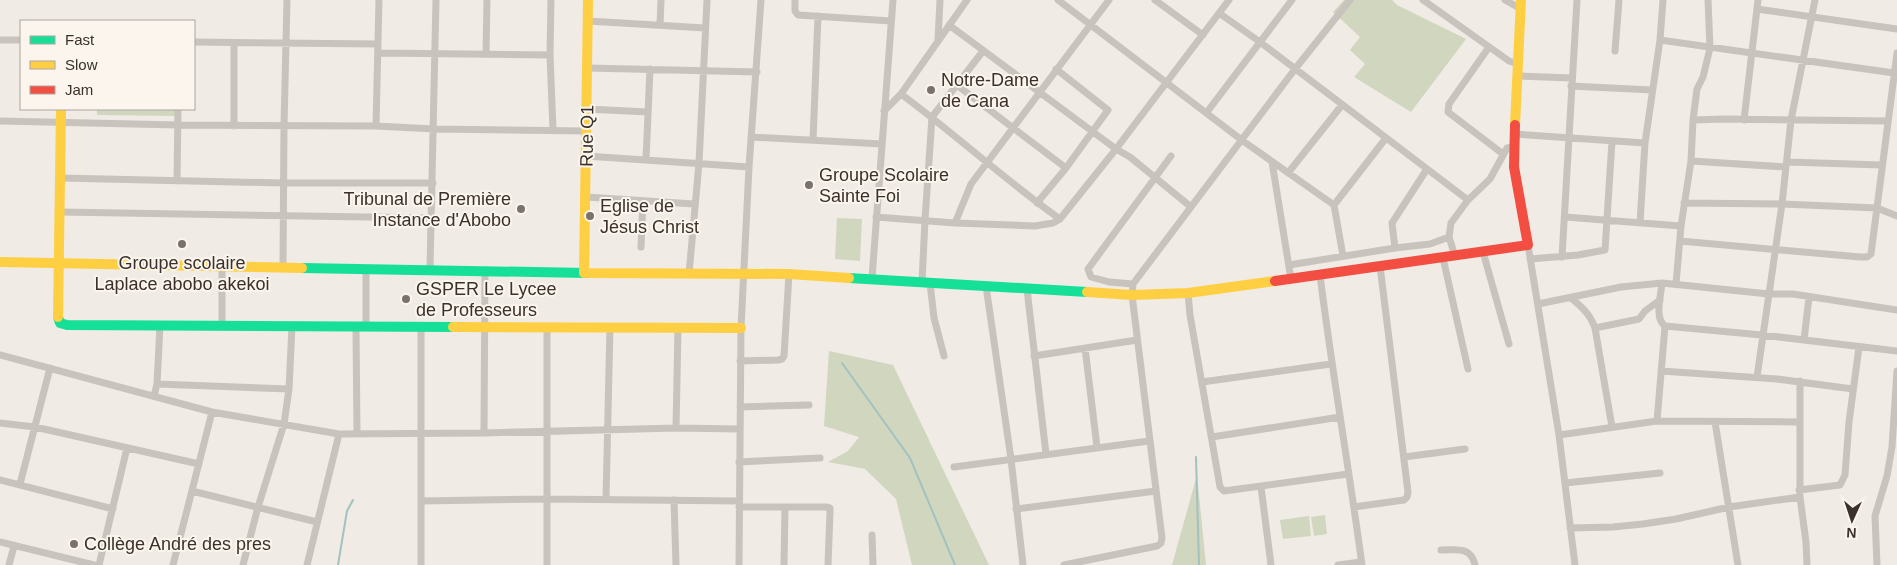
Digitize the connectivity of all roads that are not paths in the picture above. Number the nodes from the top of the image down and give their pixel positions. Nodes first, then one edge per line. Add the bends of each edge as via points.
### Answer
1 (287, 0) edge
2 (379, 0) edge
3 (436, 0) edge
4 (487, 0) edge
5 (551, 0) edge
6 (588, 0) edge
7 (661, 0) edge
8 (706, 0) edge
9 (761, 0) edge
10 (795, 0) edge
11 (893, 0) edge
12 (940, 0) edge
13 (967, 0) edge
14 (1058, 0) edge
15 (1109, 0) edge
16 (1155, 0) edge
17 (1229, 0) edge
18 (1292, 0) edge
19 (1350, 0) edge
20 (1423, 0) edge
21 (1505, 0) edge
22 (1577, 0) edge
23 (1619, 0) edge
24 (1663, 0) edge
25 (1708, 0) edge
26 (1758, 0) edge
27 (1815, 0) edge
28 (1521, 4) edge
29 (1757, 9) junction
30 (1219, 13) junction
31 (818, 16) junction
32 (1812, 16) junction
33 (588, 20) junction
34 (891, 21) junction
35 (1090, 24) junction
36 (660, 25) junction
37 (949, 25) junction
38 (705, 28) junction
39 (1897, 29) edge
40 (1203, 35) junction
41 (0, 40) edge
42 (20, 40) edge
43 (1660, 40) junction
44 (938, 41) junction
45 (195, 42) edge
46 (1260, 42) junction
47 (234, 43) junction
48 (286, 43) junction
49 (378, 44) junction
50 (1489, 47) junction
51 (1710, 48) junction
52 (983, 51) junction
53 (1615, 51) dead end
54 (1897, 52) edge
55 (1751, 53) junction
56 (378, 54) junction
57 (435, 54) junction
58 (486, 54) junction
59 (550, 55) junction
60 (1802, 61) junction
61 (1518, 64) junction
62 (588, 68) junction
63 (650, 69) junction
64 (1056, 69) junction
65 (1295, 69) junction
66 (703, 70) junction
67 (757, 72) junction
68 (1894, 73) junction
69 (1518, 76) junction
70 (1167, 82) junction
71 (1571, 82) junction
72 (958, 86) junction
73 (1652, 90) junction
74 (1039, 92) junction
75 (901, 94) junction
76 (1342, 105) junction
77 (587, 109) junction
78 (61, 110) edge
79 (178, 110) edge
80 (884, 111) junction
81 (1893, 111) edge
82 (648, 112) junction
83 (1207, 112) junction
84 (932, 117) junction
85 (1693, 120) junction
86 (1744, 120) junction
87 (1791, 120) junction
88 (1888, 121) junction
89 (0, 122) edge
90 (61, 123) junction
91 (178, 125) junction
92 (234, 126) junction
93 (284, 126) junction
94 (376, 126) junction
95 (1012, 126) junction
96 (434, 129) junction
97 (553, 130) junction
98 (587, 131) junction
99 (1093, 132) junction
100 (1514, 134) junction
101 (751, 137) junction
102 (1386, 138) junction
103 (1568, 138) junction
104 (812, 140) junction
105 (1243, 141) junction
106 (1612, 141) junction
107 (1644, 143) junction
108 (882, 144) junction
109 (1513, 147) junction
110 (1116, 149) junction
111 (1504, 154) junction
112 (586, 156) junction
113 (1171, 156) dead end
114 (646, 160) junction
115 (1690, 161) junction
116 (985, 162) junction
117 (1272, 162) junction
118 (698, 163) junction
119 (1786, 164) junction
120 (1882, 165) junction
121 (749, 166) junction
122 (1066, 168) junction
123 (1427, 169) junction
124 (1288, 173) junction
125 (60, 178) junction
126 (1154, 178) junction
127 (177, 181) junction
128 (283, 183) junction
129 (433, 184) junction
130 (586, 197) junction
131 (1468, 200) junction
132 (643, 201) junction
133 (1038, 203) junction
134 (694, 204) junction
135 (1684, 204) junction
136 (1782, 204) junction
137 (1334, 205) junction
138 (1190, 207) junction
139 (1877, 208) junction
140 (60, 212) junction
141 (283, 215) junction
142 (1897, 216) edge
143 (876, 217) junction
144 (1565, 217) junction
145 (432, 218) junction
146 (1060, 219) junction
147 (924, 220) junction
148 (1607, 221) junction
149 (955, 223) junction
150 (1640, 223) junction
151 (1681, 226) junction
152 (1449, 236) junction
153 (1680, 241) junction
154 (1528, 245) junction
155 (640, 247) dead end
156 (1395, 248) junction
157 (1775, 251) junction
158 (1482, 252) junction
159 (1343, 256) junction
160 (1455, 256) junction
161 (1562, 257) junction
162 (1444, 258) junction
163 (1530, 259) junction
164 (0, 262) edge
165 (59, 263) junction
166 (1289, 265) junction
167 (222, 266) junction
168 (1380, 266) junction
169 (283, 267) junction
170 (366, 269) junction
171 (430, 270) junction
172 (484, 270) junction
173 (584, 273) junction
174 (689, 274) junction
175 (743, 274) junction
176 (789, 274) junction
177 (1320, 275) junction
178 (872, 278) junction
179 (1291, 279) junction
180 (926, 282) junction
181 (1662, 283) junction
182 (1676, 284) junction
183 (986, 286) junction
184 (1026, 289) junction
185 (1132, 290) junction
186 (1188, 293) junction
187 (1769, 294) junction
188 (1809, 297) junction
189 (1570, 298) junction
190 (1660, 300) junction
191 (1538, 304) junction
192 (1897, 310) edge
193 (160, 325) junction
194 (222, 326) junction
195 (292, 326) junction
196 (485, 326) junction
197 (1665, 326) junction
198 (361, 327) junction
199 (421, 327) junction
200 (547, 327) junction
201 (610, 327) junction
202 (678, 328) junction
203 (740, 328) junction
204 (1595, 328) junction
205 (1762, 335) junction
206 (1137, 340) junction
207 (1804, 340) junction
208 (1509, 344) dead end
209 (1859, 347) junction
210 (1085, 348) junction
211 (1897, 351) edge
212 (0, 355) edge
213 (944, 356) dead end
214 (1034, 356) junction
215 (740, 361) junction
216 (1331, 364) junction
217 (50, 368) junction
218 (1468, 369) dead end
219 (1661, 371) junction
220 (1897, 371) edge
221 (1757, 377) junction
222 (1800, 381) junction
223 (1202, 382) junction
224 (157, 384) junction
225 (1897, 384) edge
226 (289, 389) junction
227 (1853, 389) junction
228 (154, 396) junction
229 (809, 405) dead end
230 (740, 407) junction
231 (212, 412) junction
232 (1340, 417) junction
233 (1657, 421) junction
234 (1715, 422) junction
235 (1799, 422) junction
236 (0, 423) edge
237 (284, 424) junction
238 (1895, 425) edge
239 (35, 427) junction
240 (1612, 427) junction
241 (676, 428) junction
242 (607, 429) junction
243 (740, 429) junction
244 (545, 432) junction
245 (484, 433) junction
246 (339, 434) junction
247 (357, 434) junction
248 (421, 434) junction
249 (1559, 435) junction
250 (1212, 437) junction
251 (1149, 441) junction
252 (127, 448) junction
253 (1097, 448) junction
254 (1465, 449) dead end
255 (1046, 454) junction
256 (1404, 457) junction
257 (820, 458) dead end
258 (1011, 458) junction
259 (740, 462) junction
260 (199, 464) junction
261 (954, 467) dead end
262 (1660, 472) dead end
263 (1348, 474) junction
264 (0, 480) edge
265 (1565, 483) junction
266 (20, 484) junction
267 (1261, 486) junction
268 (192, 491) junction
269 (1156, 491) junction
270 (1800, 493) junction
271 (547, 498) junction
272 (606, 499) junction
273 (674, 500) junction
274 (421, 502) junction
275 (739, 504) junction
276 (1729, 506) junction
277 (258, 507) junction
278 (785, 507) junction
279 (1354, 507) junction
280 (113, 509) junction
281 (1016, 509) junction
282 (317, 522) junction
283 (1570, 528) junction
284 (872, 535) dead end
285 (0, 542) edge
286 (14, 546) junction
287 (1441, 550) dead end
288 (1102, 561) edge
289 (70, 562) edge
290 (1361, 563) edge
291 (9, 565) edge
292 (94, 565) edge
293 (98, 565) edge
294 (173, 565) edge
295 (243, 565) edge
296 (307, 565) edge
297 (421, 565) edge
298 (546, 565) edge
299 (676, 565) edge
300 (739, 565) edge
301 (784, 565) edge
302 (828, 565) edge
303 (873, 565) edge
304 (1023, 565) edge
305 (1068, 565) edge
306 (1271, 565) edge
307 (1338, 565) edge
308 (1475, 565) edge
309 (1575, 565) edge
310 (1738, 565) edge
311 (1807, 565) edge
312 (1877, 565) edge

1 - 48 street
2 - 49 street
3 - 57 street
4 - 58 street
5 - 59 street
6 - 33 street, Rue Q1
7 - 36 street
8 - 38 street
9 - 67 street
10 - 31 street via 796,13
11 - 34 street
12 - 44 street
13 - 37 street
14 - 35 street
15 - 35 street
16 - 40 street
17 - 30 street
18 - 46 street
19 - 65 street
20 - 50 street
21 - 28 street
22 - 71 street
23 - 53 street
24 - 43 street
25 - 51 street
26 - 29 street
27 - 32 street
28 - 61 street
29 - 32 street
29 - 55 street
30 - 40 street
30 - 46 street
31 - 34 street
31 - 104 street
32 - 39 street
32 - 60 street
33 - 36 street
33 - 62 street, Rue Q1
34 - 80 street
35 - 64 street
35 - 70 street
36 - 38 street
37 - 44 street
37 - 52 street
38 - 66 street
40 - 70 street
41 - 42 street
43 - 51 street
43 - 73 street
44 - 75 street
45 - 47 street
46 - 65 street
46 - 83 street
47 - 48 street
47 - 92 street
48 - 49 street
48 - 93 street
49 - 56 street
50 - 61 street
50 - 111 street via 1449,104 1448,112
51 - 55 street
51 - 85 street
52 - 72 street
52 - 74 street
54 - 68 street
55 - 60 street
55 - 86 street
56 - 57 street
56 - 94 street
57 - 58 street
57 - 96 street
58 - 59 street
59 - 97 street
60 - 68 street
60 - 87 street
61 - 69 street
62 - 63 street
62 - 77 street, Rue Q1
63 - 66 street
63 - 82 street
64 - 74 street
64 - 99 street via 1108,108
65 - 76 street
65 - 105 street
66 - 67 street
66 - 118 street
67 - 101 street
68 - 81 street
69 - 71 street
69 - 100 street
70 - 83 street
70 - 110 street
71 - 73 street
71 - 103 street
72 - 84 street
72 - 95 street
73 - 107 street
74 - 95 street
74 - 99 street
75 - 80 street
75 - 84 street
76 - 102 street
76 - 124 street
77 - 82 street
77 - 98 street, Rue Q1
78 - 90 street
79 - 91 street
80 - 108 street
81 - 88 street
82 - 114 street
83 - 105 street
84 - 116 street
84 - 147 street
85 - 86 street
85 - 115 street
86 - 87 street
87 - 88 street
87 - 119 street
88 - 120 street
89 - 90 street
90 - 91 street
90 - 125 street
91 - 92 street
91 - 127 street
92 - 93 street
93 - 94 street
93 - 128 street
94 - 96 street
95 - 116 street
95 - 122 street
96 - 97 street
96 - 129 street
97 - 98 street
98 - 112 street, Rue Q1
99 - 110 street
99 - 122 street
100 - 103 street
100 - 109 street
101 - 104 street
101 - 121 street
102 - 123 street
102 - 137 street
103 - 106 street
103 - 144 street
104 - 108 street
105 - 117 street
105 - 138 street
106 - 107 street
106 - 148 street
107 - 150 street
108 - 143 street
109 - 111 street
109 - 154 street
110 - 126 street
110 - 146 street
111 - 131 street via 1490,179
112 - 114 street
112 - 130 street, Rue Q1
113 - 126 street
114 - 118 street
115 - 119 street
115 - 135 street
116 - 133 street
116 - 149 street via 968,188
117 - 124 street
117 - 166 street
118 - 121 street
118 - 134 street
119 - 120 street
119 - 136 street
120 - 139 street
121 - 175 street
122 - 133 street
123 - 131 street
123 - 156 street via 1392,223
124 - 137 street
125 - 127 street
125 - 140 street
126 - 138 street
126 - 185 street via 1088,269 1091,277
127 - 128 street
128 - 129 street
128 - 141 street
129 - 145 street
130 - 132 street
130 - 173 street, Rue Q1
131 - 152 street via 1451,223
132 - 134 street
132 - 155 street
133 - 146 street
134 - 174 street
135 - 136 street
135 - 151 street
136 - 139 street
136 - 157 street
137 - 159 street
138 - 185 street
139 - 142 street
139 - 157 street via 1873,247 1867,257
140 - 141 street
140 - 165 street
141 - 145 street
141 - 169 street
143 - 147 street
143 - 178 street
144 - 148 street
144 - 161 street
145 - 171 street
146 - 149 street via 1034,226
147 - 149 street
147 - 180 street
148 - 150 street
148 - 161 street via 1605,250
150 - 151 street
151 - 153 street
152 - 156 street via 1430,244
152 - 160 street
153 - 157 street
153 - 182 street
154 - 158 street
154 - 163 street
156 - 159 street
157 - 187 street
158 - 160 street
158 - 208 street
159 - 166 street
160 - 162 street
161 - 163 street
162 - 168 street
162 - 218 street
163 - 191 street
164 - 165 street
165 - 167 street
165 - 193 street via 57,315 60,323
166 - 179 street
167 - 169 street
167 - 194 street
168 - 177 street
168 - 256 street
169 - 170 street
170 - 171 street
170 - 198 street
171 - 172 street
172 - 173 street
172 - 196 street
173 - 174 street
174 - 175 street
175 - 176 street
175 - 203 street
176 - 178 street
176 - 215 street via 784,356 778,360
177 - 179 street
177 - 216 street
178 - 180 street
179 - 186 street
180 - 183 street
180 - 213 street
181 - 182 street
181 - 189 street via 1621,286
181 - 190 street
182 - 187 street
183 - 184 street
183 - 258 street
184 - 185 street
184 - 214 street
185 - 186 street
185 - 206 street
186 - 223 street
187 - 188 street
187 - 205 street
188 - 192 street
188 - 207 street
189 - 191 street
189 - 204 street via 1586,310
190 - 197 street via 1659,317
190 - 204 street via 1634,321
191 - 249 street
193 - 194 street
193 - 224 street
194 - 195 street
195 - 198 street
195 - 226 street
196 - 199 street
196 - 200 street
196 - 245 street
197 - 205 street
197 - 219 street
198 - 199 street
198 - 247 street
199 - 248 street
200 - 201 street
200 - 244 street
201 - 202 street
201 - 242 street
202 - 203 street
202 - 241 street
203 - 215 street
204 - 240 street
205 - 207 street
205 - 221 street
206 - 210 street
206 - 251 street
207 - 209 street
209 - 211 street
209 - 227 street
210 - 214 street
210 - 253 street
212 - 217 street
214 - 255 street
215 - 230 street
216 - 223 street
216 - 232 street
217 - 228 street
217 - 239 street
219 - 221 street
219 - 233 street
220 - 225 street
221 - 222 street
222 - 227 street
222 - 235 street
223 - 250 street
224 - 226 street
224 - 228 street
225 - 238 street
226 - 237 street
227 - 270 street via 1842,483
228 - 231 street
229 - 230 street
230 - 243 street
231 - 237 street
231 - 260 street
232 - 250 street
232 - 263 street
233 - 234 street
233 - 240 street
234 - 235 street
234 - 276 street
235 - 270 street
236 - 239 street
237 - 246 street
237 - 277 street
238 - 312 street via 1887,476 1875,516
239 - 252 street
239 - 266 street
240 - 249 street
241 - 242 street
241 - 243 street
242 - 244 street
242 - 272 street
243 - 259 street
244 - 245 street
244 - 271 street
245 - 248 street
246 - 247 street
246 - 282 street
247 - 248 street
248 - 274 street
249 - 265 street
250 - 267 street via 1220,487 1224,491
251 - 253 street
251 - 269 street
252 - 260 street
252 - 280 street
253 - 255 street
254 - 256 street
255 - 258 street
256 - 279 street via 1407,497
257 - 259 street
258 - 261 street
258 - 281 street
259 - 275 street
260 - 268 street
262 - 265 street
263 - 267 street
263 - 279 street
264 - 266 street
265 - 283 street
266 - 280 street
267 - 306 street
268 - 277 street
268 - 294 street
269 - 281 street
269 - 288 street via 1161,544
270 - 276 street
270 - 311 street
271 - 272 street
271 - 274 street
271 - 298 street
272 - 273 street
273 - 275 street
273 - 299 street
274 - 297 street
275 - 278 street
275 - 300 street
276 - 283 street via 1643,524
276 - 310 street
277 - 282 street
277 - 295 street
278 - 301 street
278 - 302 street via 830,508
279 - 290 street
280 - 293 street
281 - 304 street
282 - 296 street
283 - 309 street
284 - 303 street
285 - 286 street
286 - 289 street
286 - 291 street
287 - 308 street via 1466,551
288 - 305 street
289 - 292 street
290 - 307 street

